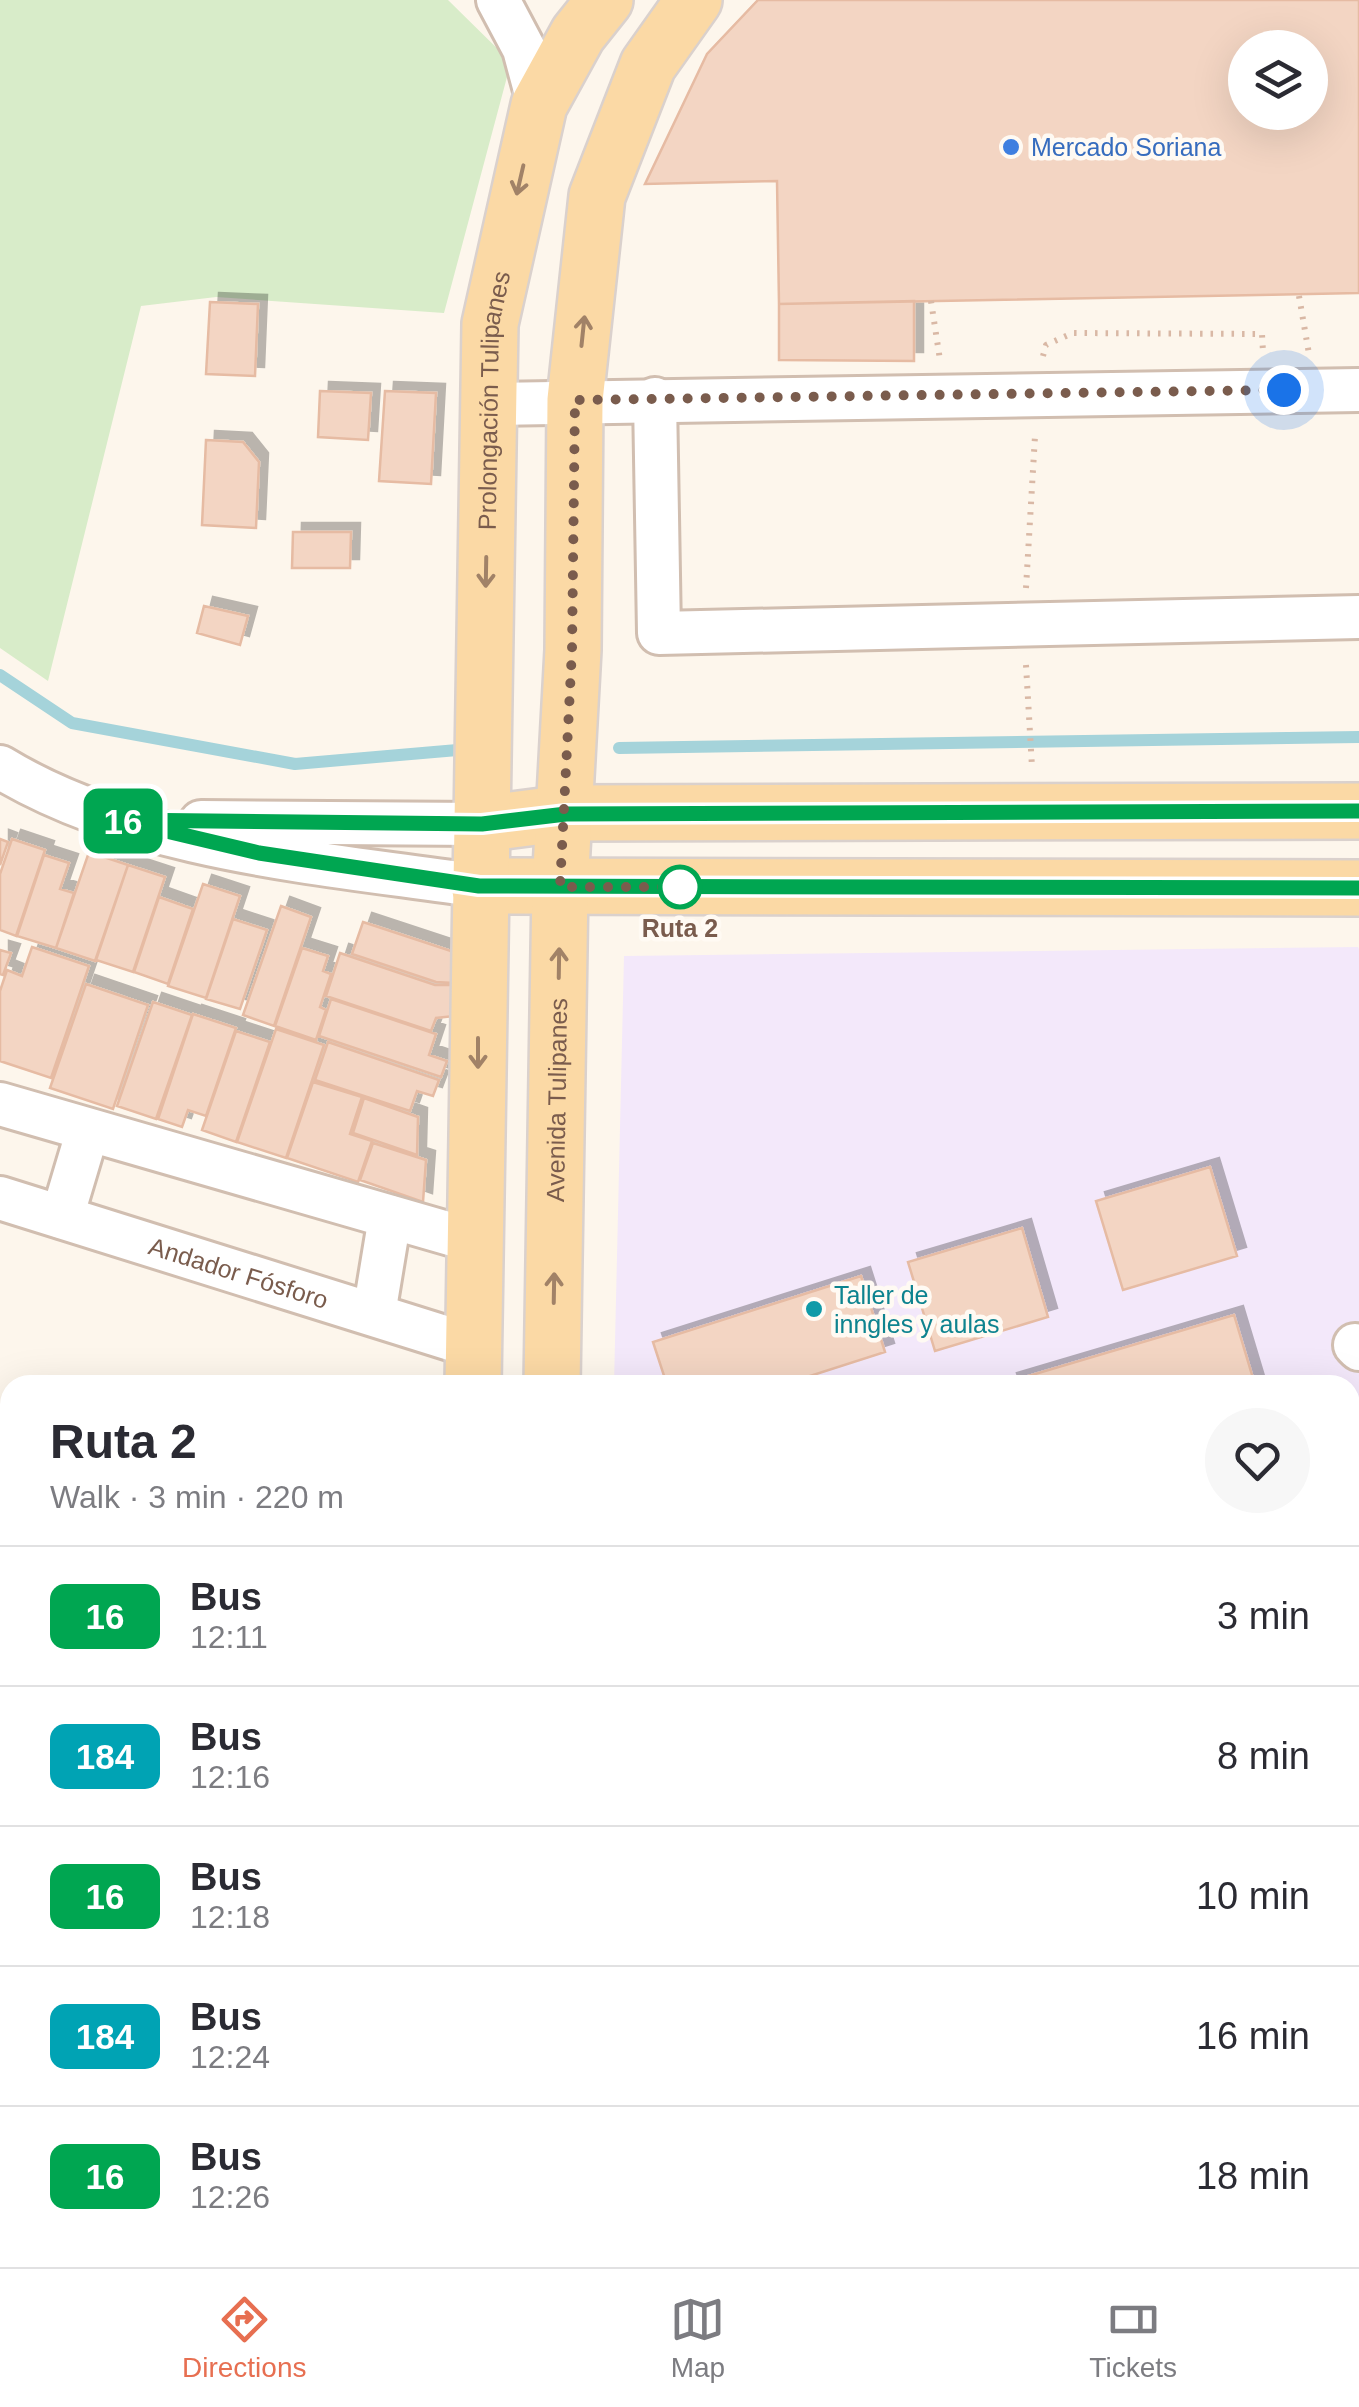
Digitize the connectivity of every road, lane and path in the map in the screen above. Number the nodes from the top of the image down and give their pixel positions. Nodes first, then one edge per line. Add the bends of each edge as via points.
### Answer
1 (498, 0) edge
2 (605, 0) edge
3 (694, 0) edge
4 (539, 105) junction
5 (1299, 296) dead end
6 (931, 302) dead end
7 (1295, 362) dead end
8 (1264, 365) dead end
9 (942, 380) dead end
10 (1359, 390) edge
11 (1037, 393) junction
12 (655, 399) junction
13 (575, 400) junction
14 (489, 404) junction
15 (1359, 618) edge
16 (1024, 625) junction
17 (572, 650) junction
18 (485, 652) junction
19 (0, 767) edge
20 (1359, 811) edge
21 (566, 814) junction
22 (1034, 814) junction
23 (120, 820) junction
24 (482, 824) junction
25 (479, 886) junction
26 (560, 887) junction
27 (1359, 888) edge
28 (0, 1104) edge
29 (88, 1130) junction
30 (0, 1198) edge
31 (62, 1217) junction
32 (390, 1217) junction
33 (478, 1242) junction
34 (374, 1314) junction
35 (474, 1366) edge
36 (552, 1375) edge

1 - 4 street via 524,49
2 - 4 main road, Prolongación Tulipanes
13 -> 3 main road via 597,196 648,65
4 -> 14 main road, Prolongación Tulipanes via 490,324
5 - 7 path via 1311,362
6 - 9 path
8 - 11 path via 1262,334 1072,333 1046,345
10 - 11 street
11 - 12 street
11 - 16 path
12 - 13 street
12 - 16 street via 659,633
13 - 14 street
13 - 17 main road
14 -> 18 main road, Prolongación Tulipanes
15 - 16 street
16 - 22 path
17 - 18 main road
17 - 21 main road
18 - 24 main road, Prolongación Tulipanes
19 - 23 street
20 - 22 main road
21 - 22 main road
21 - 24 main road
21 - 26 main road, Avenida Tulipanes
23 - 24 street
23 - 25 street via 259,853
24 - 25 main road
25 - 26 main road
25 -> 33 main road
26 - 27 main road
36 -> 26 main road, Avenida Tulipanes
28 - 29 street
29 - 31 street
29 - 32 street
30 - 31 street, Andador Fósforo
31 - 34 street, Andador Fósforo
32 - 33 street
32 - 34 street
33 - 35 main road
34 - 35 street, Andador Fósforo

